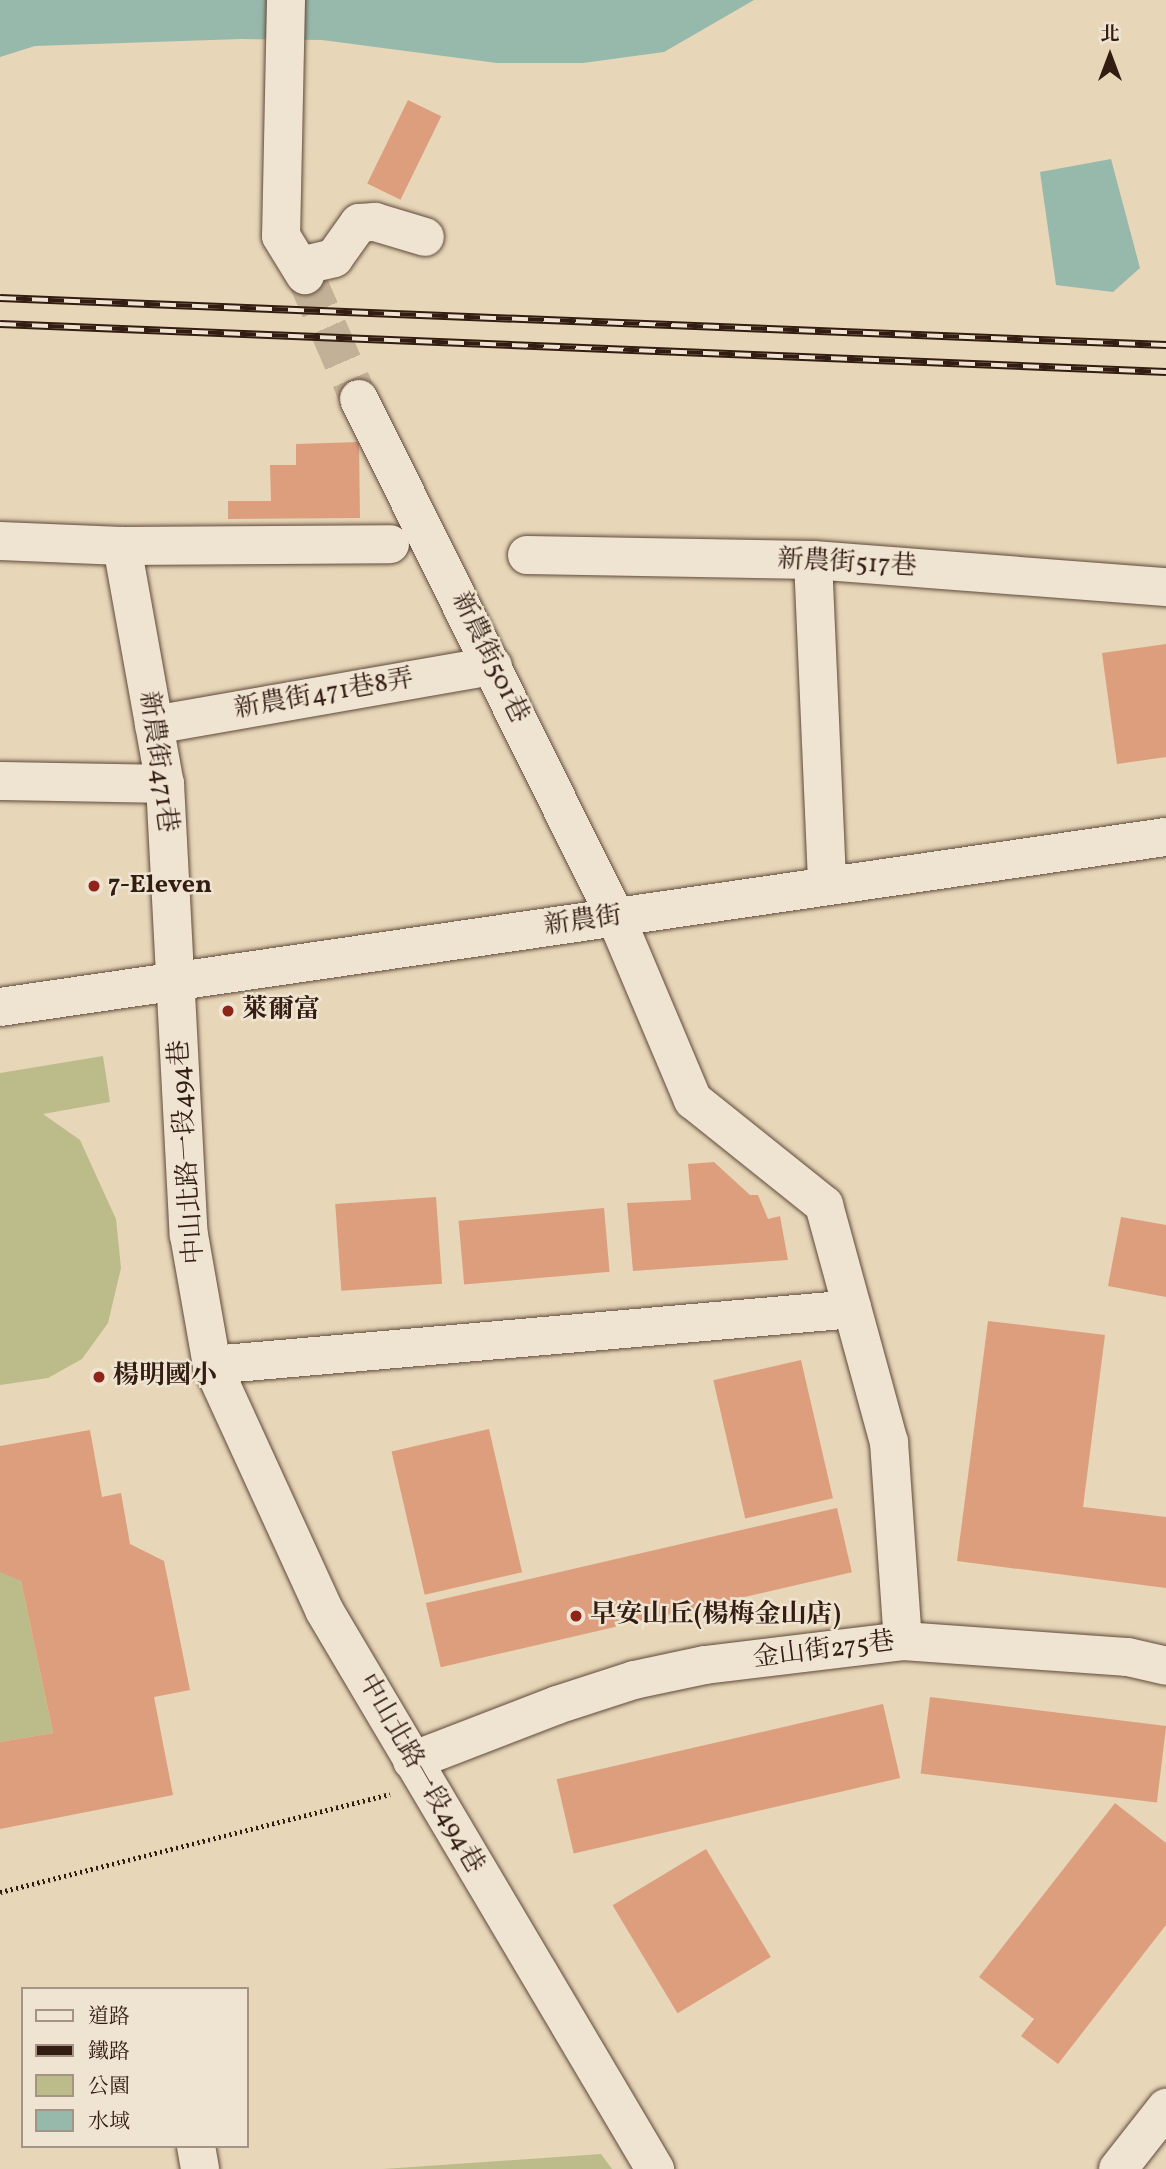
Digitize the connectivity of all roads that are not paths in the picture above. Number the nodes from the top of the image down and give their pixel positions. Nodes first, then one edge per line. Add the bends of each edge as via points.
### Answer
1 (286, 0) edge
2 (425, 237) dead end
3 (359, 399) tunnel mouth
4 (0, 541) edge
5 (390, 544) dead end
6 (122, 546) junction
7 (527, 555) dead end
8 (813, 560) junction
9 (1166, 587) edge
10 (493, 666) junction
11 (154, 725) junction
12 (0, 781) edge
13 (165, 784) junction
14 (1166, 836) edge
15 (827, 885) junction
16 (616, 918) junction
17 (177, 979) junction
18 (0, 1007) edge
19 (853, 1310) junction
20 (212, 1365) junction
21 (902, 1641) junction
22 (1166, 1666) edge
23 (418, 1773) junction
24 (1166, 2108) edge
25 (195, 2148) edge
26 (200, 2169) edge
27 (655, 2169) edge
28 (1118, 2169) edge

1 - 2 street via 281,236 302,271 334,258 359,223 375,222
3 - 10 street, 新農街501巷
4 - 6 street
5 - 6 street
6 - 11 street, 新農街471巷
7 - 8 street, 新農街517巷
8 - 9 street, 新農街517巷
8 - 15 street
10 - 11 street, 新農街471巷8弄
10 - 16 street, 新農街501巷
11 - 13 street, 新農街471巷
12 - 13 street
13 - 17 street, 新農街471巷
14 - 15 street, 新農街
15 - 16 street, 新農街
16 - 17 street, 新農街
16 - 19 street, 新農街501巷 via 693,1100 824,1205
17 - 18 street, 新農街
17 - 20 street, 中山北路一段494巷 via 189,1236
19 - 20 street
19 - 21 street, 新農街501巷 via 889,1442
20 - 23 street, 中山北路一段494巷 via 324,1610
21 - 22 street, 金山街275巷 via 1128,1657
21 - 23 street, 金山街275巷 via 705,1665 634,1680
23 - 27 street, 中山北路一段494巷
24 - 28 street
25 - 26 street

